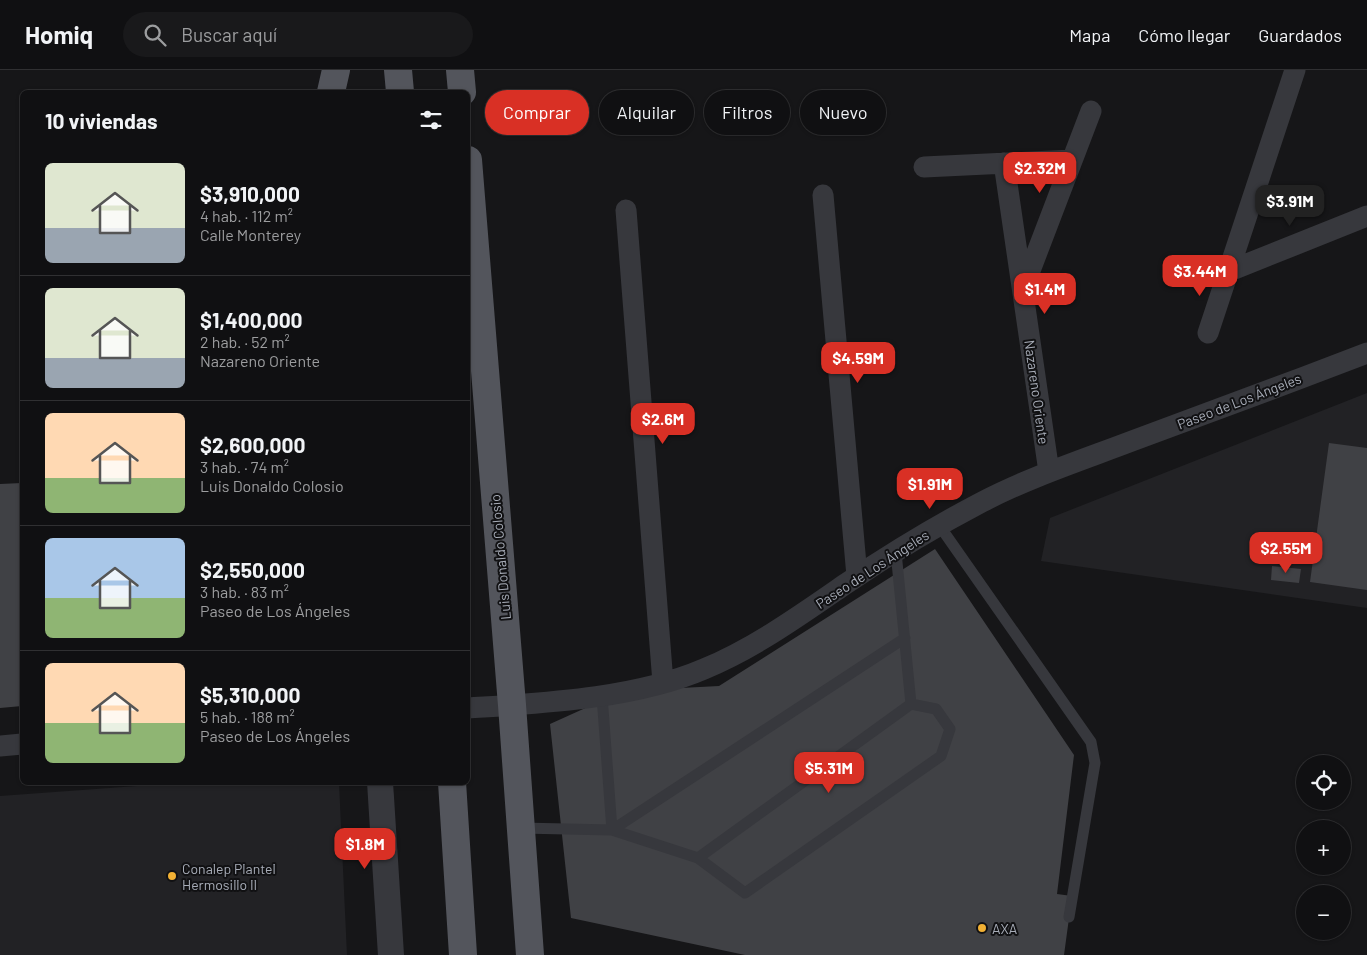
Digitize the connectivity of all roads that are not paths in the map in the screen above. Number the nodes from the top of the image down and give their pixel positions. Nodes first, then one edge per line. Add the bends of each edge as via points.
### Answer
1 (323, 70) edge
2 (336, 70) edge
3 (398, 70) edge
4 (460, 70) edge
5 (1295, 70) edge
6 (325, 90) edge
7 (331, 90) edge
8 (400, 90) edge
9 (462, 90) edge
10 (1091, 111) dead end
11 (1072, 160) junction
12 (1004, 163) junction
13 (924, 167) dead end
14 (470, 185) edge
15 (823, 195) dead end
16 (626, 210) dead end
17 (1367, 216) edge
18 (1227, 272) junction
19 (1022, 290) junction
20 (1208, 333) dead end
21 (1367, 353) edge
22 (1049, 472) junction
23 (939, 525) junction
24 (896, 552) junction
25 (858, 576) junction
26 (904, 638) junction
27 (663, 683) junction
28 (602, 696) junction
29 (911, 704) junction
30 (512, 706) junction
31 (470, 708) edge
32 (20, 744) edge
33 (0, 746) edge
34 (380, 785) edge
35 (452, 785) edge
36 (521, 828) junction
37 (612, 830) junction
38 (698, 858) junction
39 (1069, 917) dead end
40 (391, 955) edge
41 (463, 955) edge
42 (530, 955) edge

1 - 6 street
2 - 7 main road
3 - 8 main road
4 - 9 main road
5 - 18 street
10 - 11 street
11 - 12 street
11 - 19 street
12 - 13 street
12 - 19 street, Nazareno Oriente
14 - 30 main road, Luis Donaldo Colosio
15 - 25 street
16 - 27 street
17 - 18 street
18 - 20 street
19 - 22 street, Nazareno Oriente
21 - 22 street, Paseo de Los Ángeles
22 - 23 street, Paseo de Los Ángeles
23 - 24 street, Paseo de Los Ángeles
23 - 39 lane via 1091,742 1095,763
24 - 25 street, Paseo de Los Ángeles
24 - 26 lane
25 - 27 street, Paseo de Los Ángeles via 736,653 703,670
26 - 29 lane
26 - 37 lane
27 - 28 street, Paseo de Los Ángeles
28 - 30 street, Paseo de Los Ángeles
28 - 37 lane
29 - 38 lane
29 - 38 lane via 936,709 950,730 941,756 745,894
30 - 31 street, Paseo de Los Ángeles
30 - 36 main road, Luis Donaldo Colosio
32 - 33 street
34 - 40 street
35 - 41 main road
36 - 37 lane
36 - 42 main road, Luis Donaldo Colosio
37 - 38 lane

